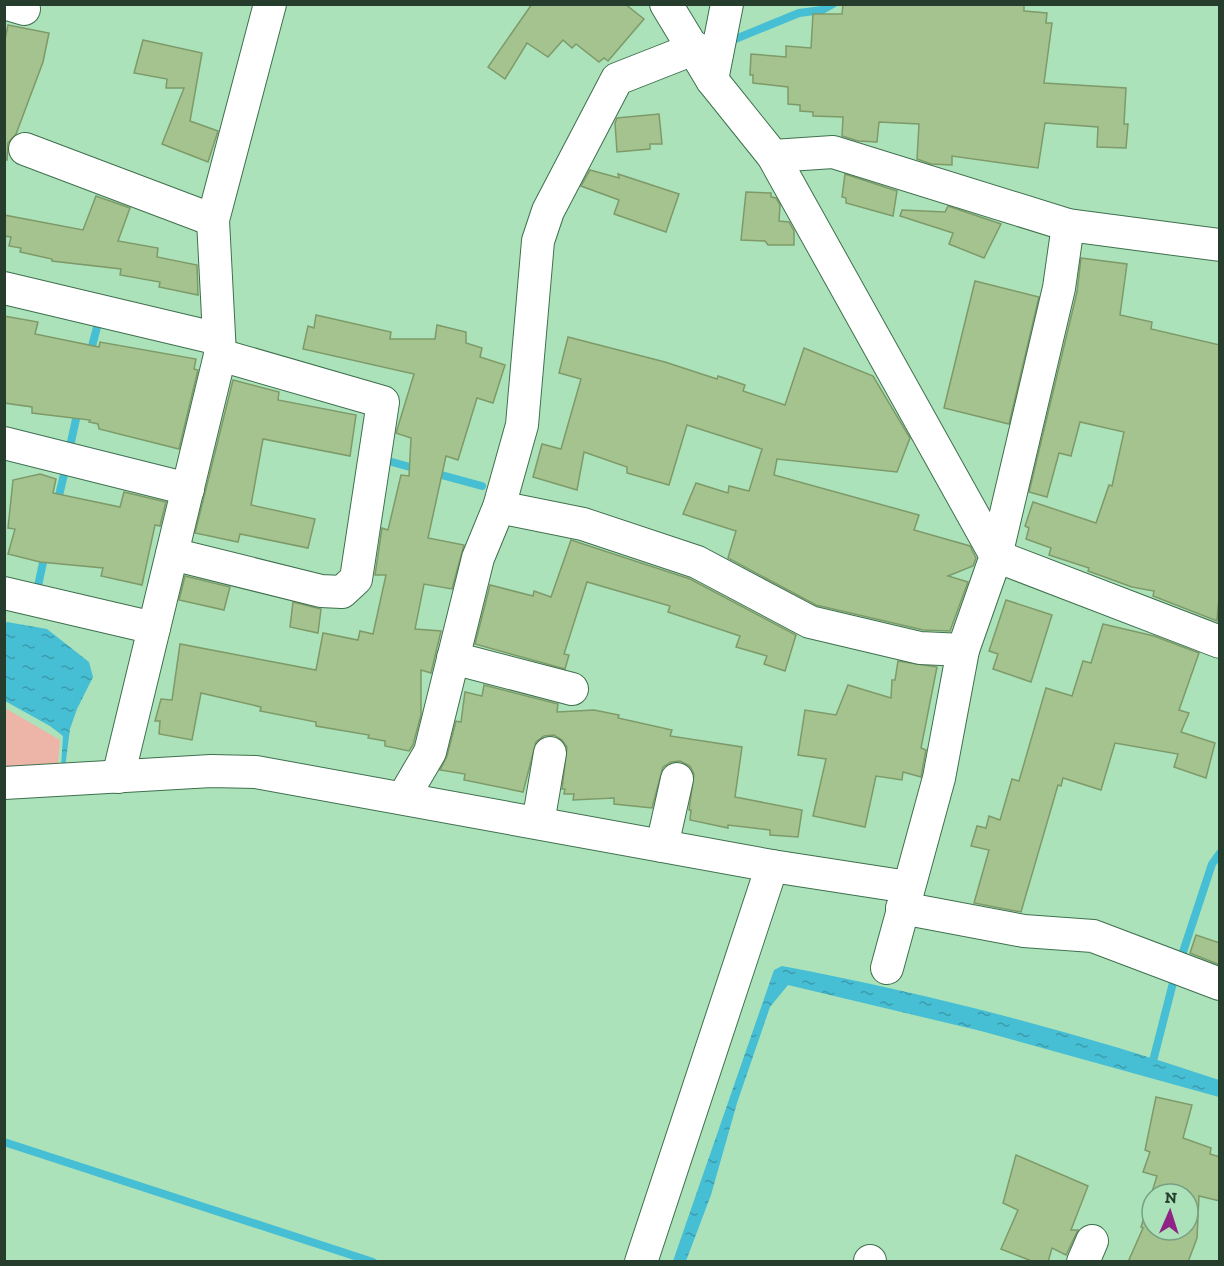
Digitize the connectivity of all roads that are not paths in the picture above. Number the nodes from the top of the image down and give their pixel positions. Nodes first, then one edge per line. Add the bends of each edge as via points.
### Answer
1 (270, 4) edge
2 (666, 4) edge
3 (727, 4) edge
4 (696, 48) junction
5 (712, 80) junction
6 (25, 149) dead end
7 (773, 156) junction
8 (213, 220) junction
9 (1068, 225) junction
10 (1220, 245) edge
11 (4, 288) edge
12 (220, 347) junction
13 (4, 443) edge
14 (188, 489) junction
15 (499, 507) junction
16 (172, 554) junction
17 (996, 556) junction
18 (4, 593) edge
19 (154, 628) junction
20 (1220, 642) edge
21 (963, 650) junction
22 (453, 658) junction
23 (572, 689) dead end
24 (550, 753) dead end
25 (118, 777) junction
26 (677, 779) dead end
27 (4, 783) edge
28 (403, 798) junction
29 (538, 823) junction
30 (662, 846) junction
31 (772, 866) junction
32 (905, 897) junction
33 (887, 968) dead end
34 (1220, 984) edge
35 (642, 1262) edge

1 - 8 street
2 - 4 street
3 - 5 street
4 - 5 street
4 - 15 street via 617,80 548,211 538,241 522,425
5 - 7 street
6 - 8 street
7 - 9 street via 833,152
7 - 17 street
8 - 12 street
9 - 10 street
9 - 17 street via 1059,288
11 - 12 street
12 - 14 street
12 - 16 street via 383,402 356,579 342,592 321,591
13 - 14 street
14 - 16 street
15 - 21 street via 583,524 697,562 810,622 920,648
15 - 22 street via 478,558
16 - 19 street
17 - 20 street
17 - 21 street
18 - 19 street
19 - 25 street
21 - 32 street via 939,778
22 - 23 street
22 - 28 street via 430,753
24 - 29 street
25 - 27 street
25 - 28 street via 256,772
26 - 30 street
28 - 29 street
29 - 30 street
30 - 31 street
31 - 32 street
31 - 35 street
32 - 33 street
32 - 34 street via 1024,931 1093,936

